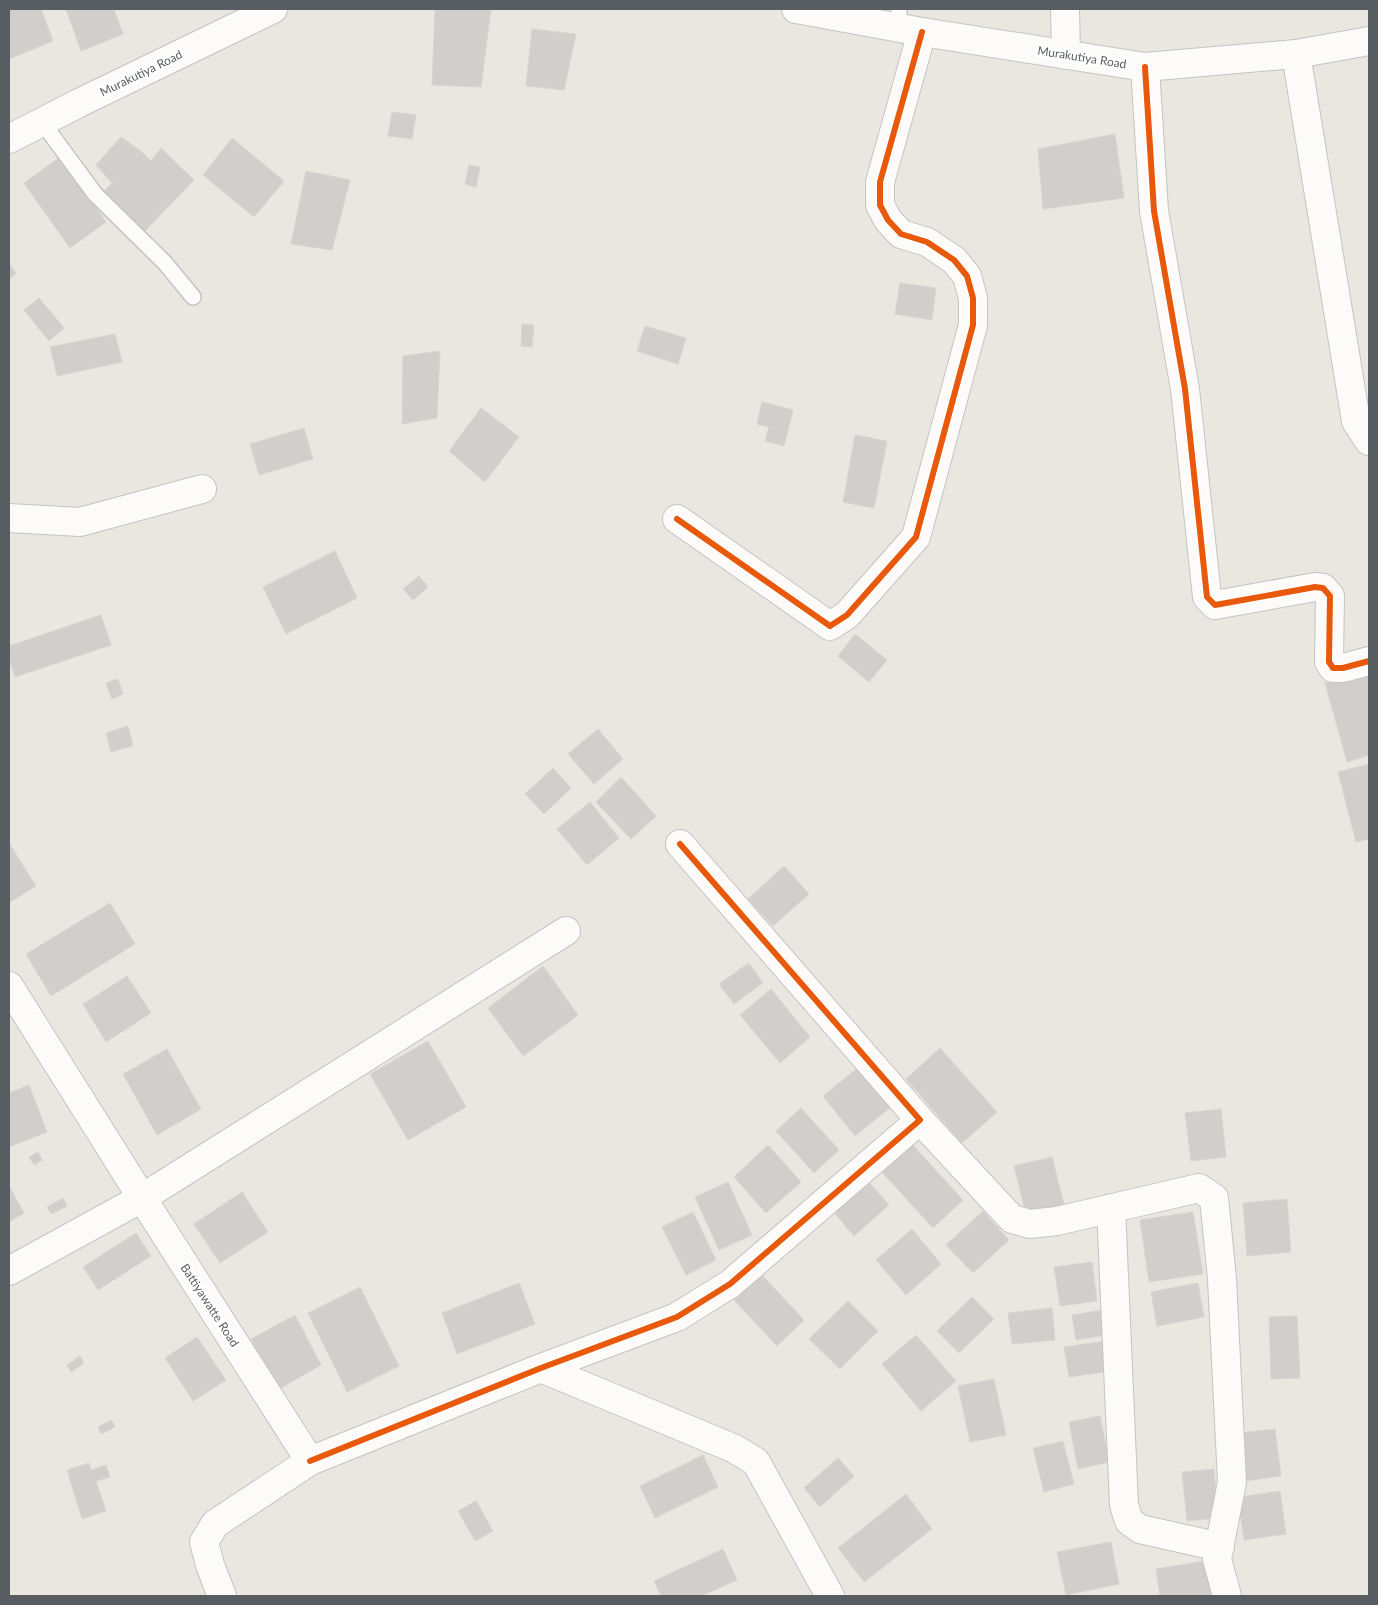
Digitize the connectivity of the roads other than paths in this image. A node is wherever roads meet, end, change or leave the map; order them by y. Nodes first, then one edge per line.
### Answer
1 (274, 9) edge
2 (796, 9) edge
3 (1065, 9) edge
4 (907, 23) edge
5 (1369, 41) edge
6 (1296, 54) junction
7 (1066, 55) junction
8 (1145, 67) junction
9 (42, 122) junction
10 (9, 139) edge
11 (193, 297) dead end
12 (1369, 441) edge
13 (202, 489) dead end
14 (9, 518) edge
15 (677, 518) dead end
16 (1369, 661) edge
17 (680, 844) dead end
18 (566, 931) dead end
19 (9, 986) edge
20 (920, 1120) junction
21 (142, 1198) junction
22 (1112, 1208) junction
23 (9, 1272) edge
24 (541, 1368) junction
25 (310, 1461) junction
26 (1220, 1547) junction
27 (222, 1596) edge
28 (830, 1596) edge
29 (1227, 1596) edge

1 - 9 street, Murakutiya Road
2 - 4 street, Murakutiya Road
3 - 7 street
4 - 7 street, Murakutiya Road
4 - 15 street
5 - 6 street, Murakutiya Road
6 - 8 street, Murakutiya Road
6 - 12 street
7 - 8 street, Murakutiya Road
8 - 16 street
9 - 10 street, Murakutiya Road
9 - 11 lane
13 - 14 street
17 - 20 street
18 - 21 street
19 - 21 street, Battiyawatte Road
20 - 22 street
20 - 24 street
21 - 23 street
21 - 25 street, Battiyawatte Road
22 - 26 street
22 - 26 street
24 - 25 street
24 - 28 street
25 - 27 street
26 - 29 street

